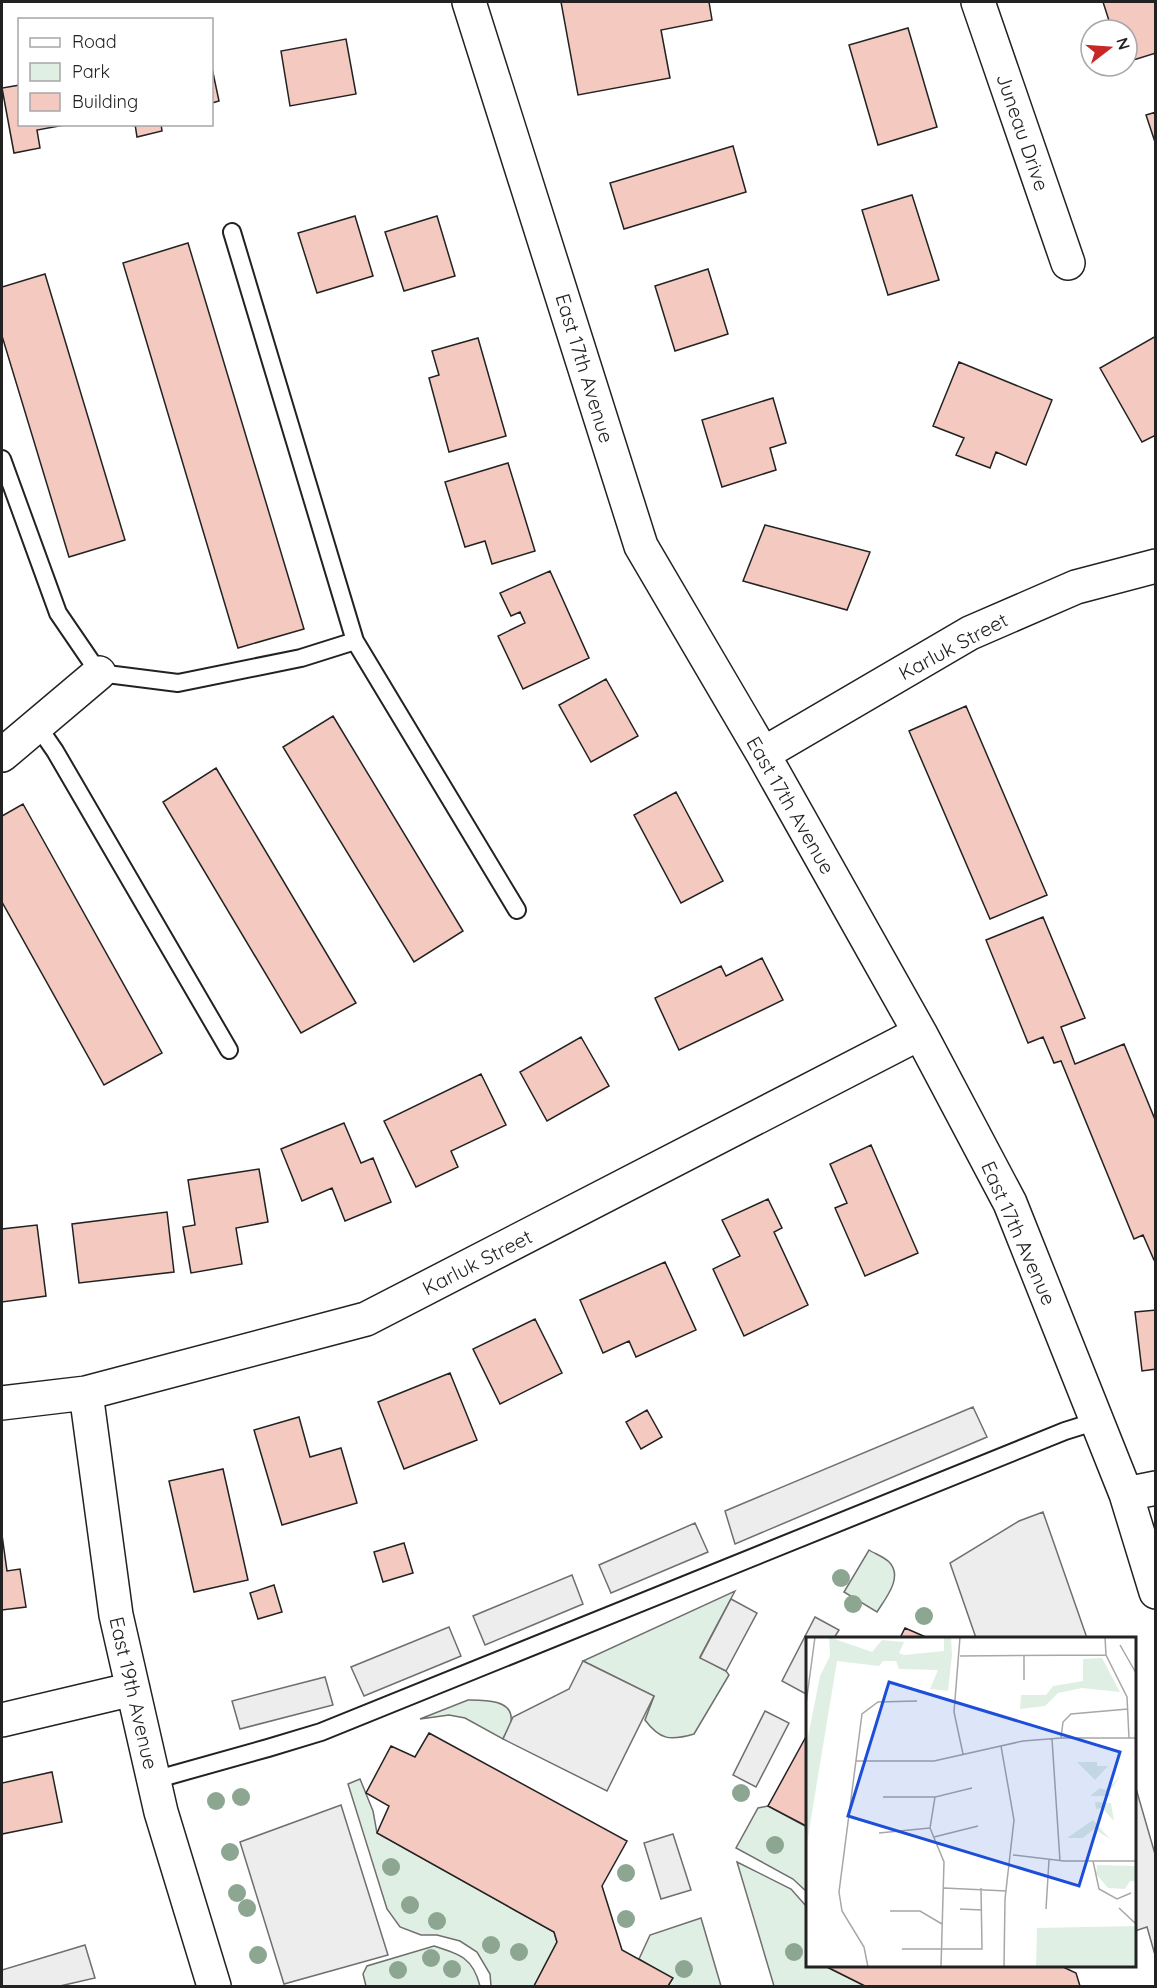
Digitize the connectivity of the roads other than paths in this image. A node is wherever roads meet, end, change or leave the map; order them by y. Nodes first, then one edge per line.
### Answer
1 (469, 2) edge
2 (978, 2) edge
3 (232, 232) dead end
4 (1068, 263) dead end
5 (2, 459) edge
6 (1155, 566) edge
7 (355, 641) junction
8 (99, 672) junction
9 (37, 725) junction
10 (763, 754) junction
11 (2, 755) edge
12 (517, 910) dead end
13 (920, 1033) junction
14 (229, 1050) dead end
15 (86, 1393) junction
16 (2, 1403) edge
17 (1097, 1421) junction
18 (1141, 1491) edge
19 (1155, 1592) edge
20 (133, 1689) junction
21 (2, 1720) edge
22 (154, 1780) junction
23 (214, 1986) edge

1 - 10 street, East 17th Avenue
2 - 4 street, Juneau Drive
3 - 7 lane
5 - 8 lane
6 - 10 street, Karluk Street
7 - 8 lane
7 - 12 lane
8 - 9 street
9 - 11 street
9 - 14 lane
10 - 13 street, East 17th Avenue
13 - 15 street, Karluk Street
13 - 17 street, East 17th Avenue
15 - 16 street, Karluk Street
15 - 20 street, East 19th Avenue
17 - 18 street, East 17th Avenue
17 - 22 lane
18 - 19 street, East 17th Avenue
20 - 21 street
20 - 22 street, East 19th Avenue
22 - 23 street, East 19th Avenue

